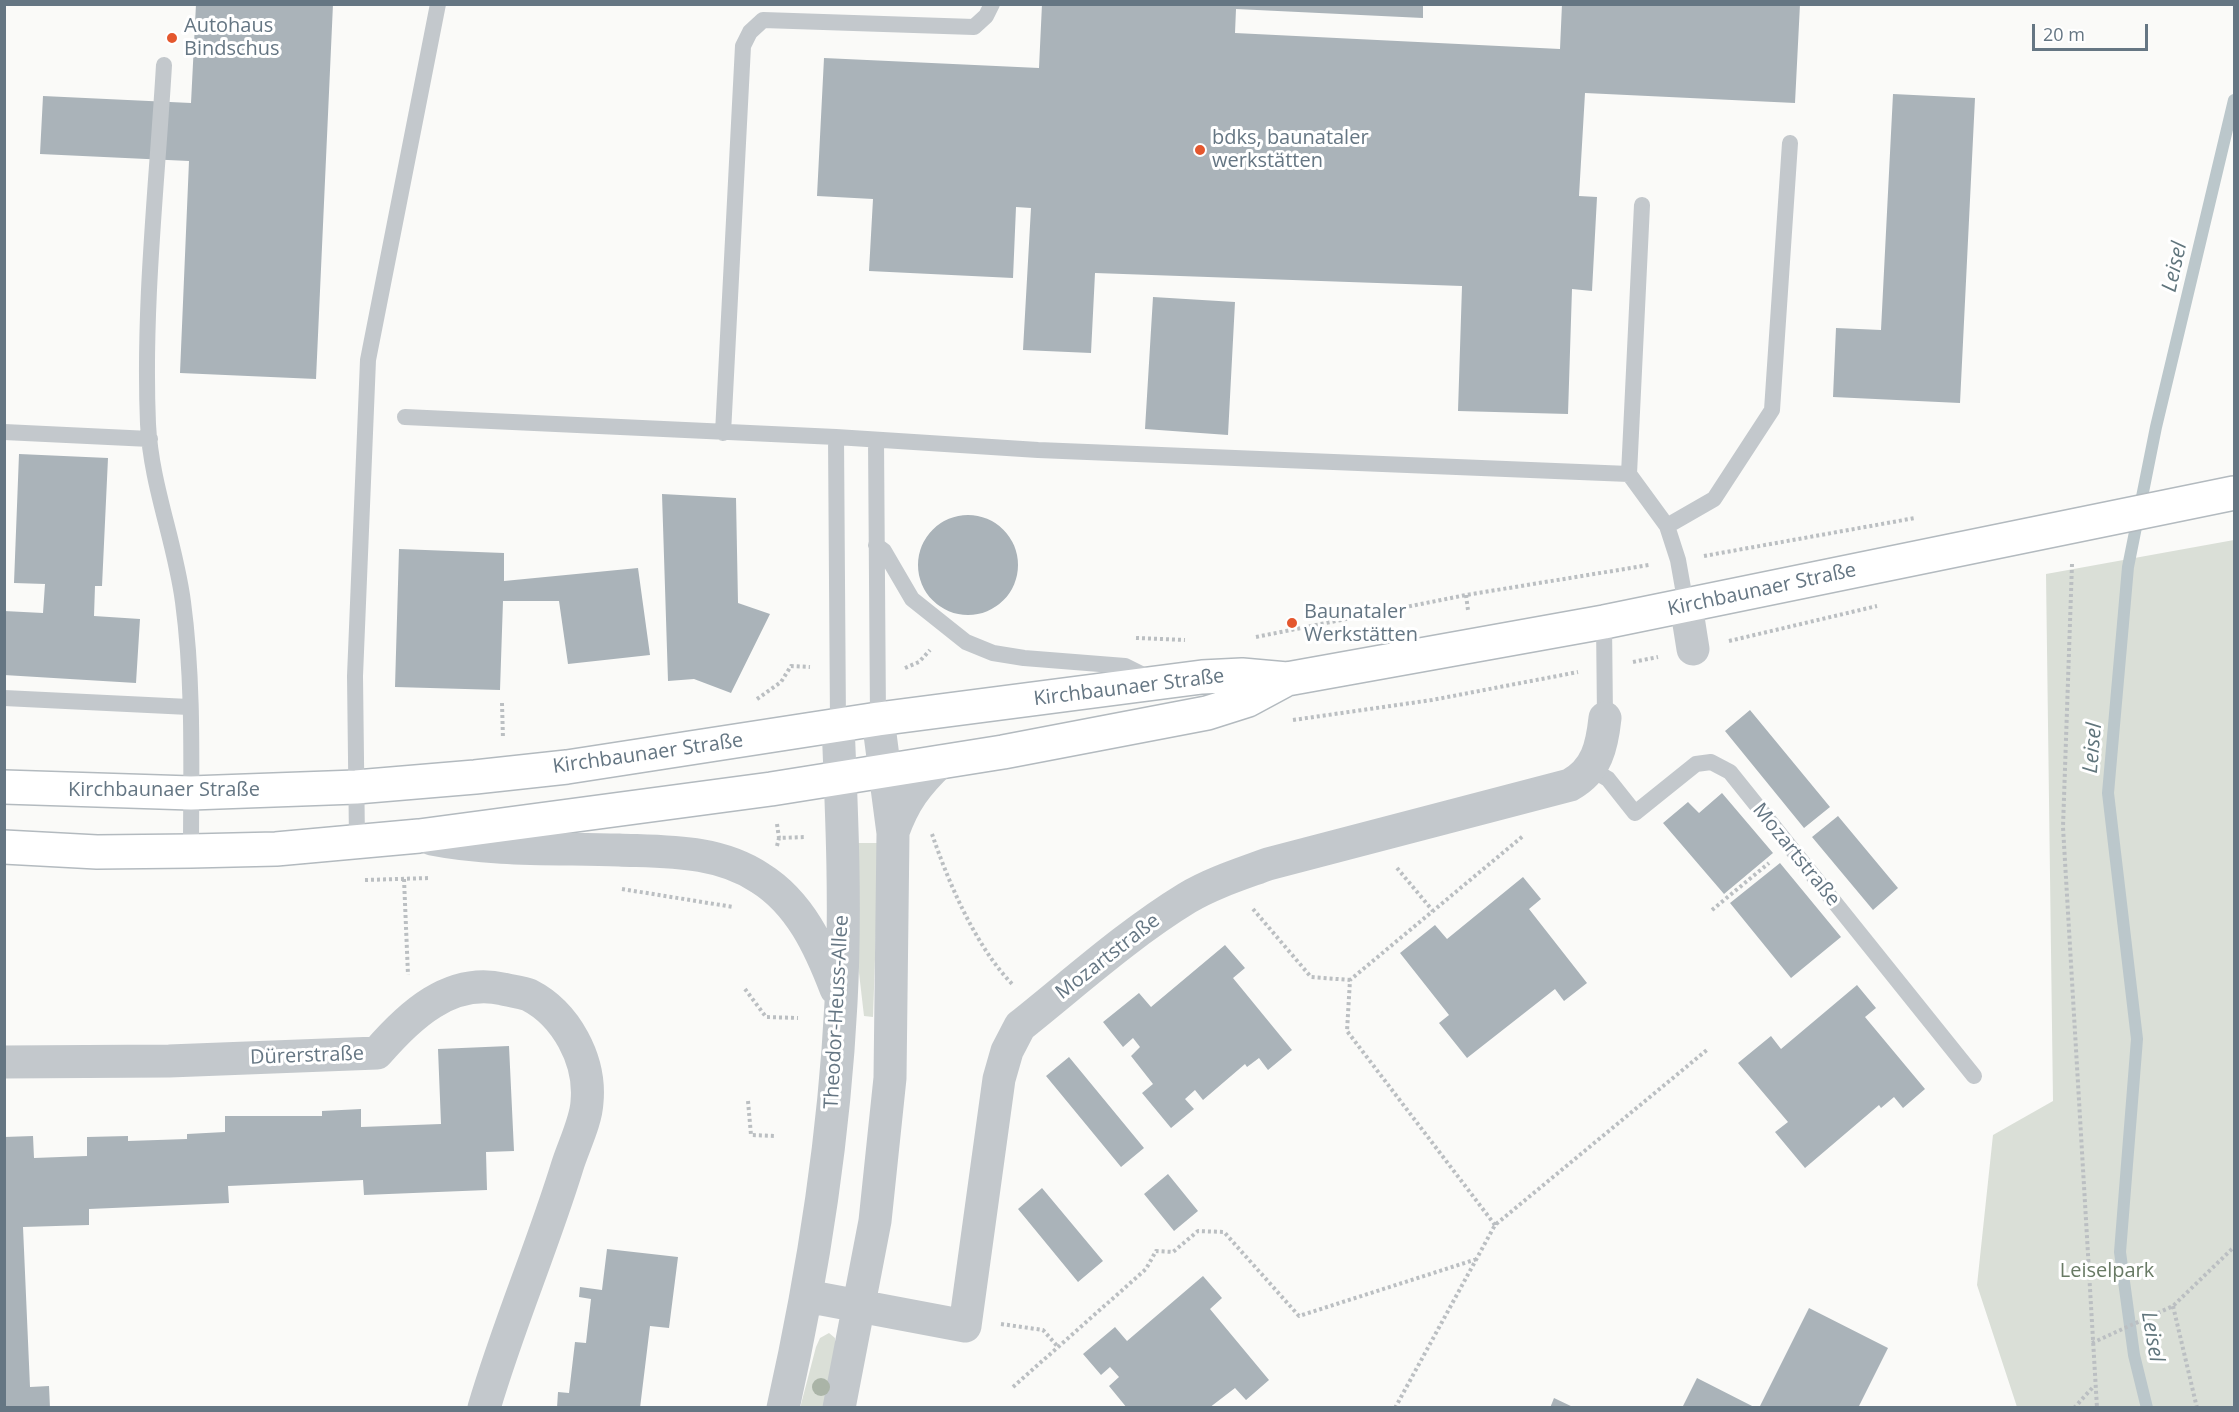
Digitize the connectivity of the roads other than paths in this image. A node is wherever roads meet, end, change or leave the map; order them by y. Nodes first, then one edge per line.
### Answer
1 (438, 4) edge
2 (992, 4) edge
3 (164, 65) dead end
4 (1790, 143) dead end
5 (1642, 205) dead end
6 (405, 417) dead end
7 (4, 432) edge
8 (723, 433) junction
9 (836, 438) junction
10 (150, 439) junction
11 (876, 440) junction
12 (1629, 474) junction
13 (2235, 493) edge
14 (1667, 526) junction
15 (876, 545) junction
16 (1686, 605) junction
17 (1604, 622) junction
18 (1693, 649) road end
19 (1287, 679) junction
20 (1160, 683) junction
21 (4, 698) edge
22 (189, 707) junction
23 (1605, 718) joint
24 (878, 719) junction
25 (838, 725) junction
26 (940, 762) junction
27 (1591, 769) junction
28 (885, 771) junction
29 (840, 778) junction
30 (4, 787) edge
31 (356, 787) junction
32 (191, 793) junction
33 (893, 833) junction
34 (419, 836) junction
35 (357, 841) junction
36 (4, 847) edge
37 (191, 851) junction
38 (841, 1002) junction
39 (4, 1062) edge
40 (1974, 1076) dead end
41 (806, 1296) junction
42 (860, 1307) junction
43 (484, 1407) edge
44 (783, 1407) edge
45 (839, 1407) edge

1 - 31 lane
2 - 8 lane
3 - 10 lane
4 - 14 lane
5 - 12 lane
6 - 8 lane
7 - 10 lane
8 - 9 lane
9 - 11 lane
9 - 25 lane
10 - 22 lane
11 - 12 lane
11 - 15 lane
12 - 14 lane
13 - 16 street, Kirchbaunaer Straße
14 - 16 lane
15 - 20 lane
15 - 24 lane
16 - 17 street, Kirchbaunaer Straße
16 - 18 street
17 - 19 street, Kirchbaunaer Straße
17 - 23 lane
19 - 20 street, Kirchbaunaer Straße
19 - 26 street, Kirchbaunaer Straße
20 - 24 street, Kirchbaunaer Straße
21 - 22 lane
22 - 32 lane
23 - 27 street
24 - 25 street, Kirchbaunaer Straße
24 - 28 street
25 - 29 street, Theodor-Heuss-Allee
25 - 31 street, Kirchbaunaer Straße
26 - 28 street, Kirchbaunaer Straße
26 - 33 street
27 - 40 lane, Mozartstraße
27 - 42 street, Mozartstraße
28 - 29 street, Kirchbaunaer Straße
28 - 33 street
29 - 34 street, Kirchbaunaer Straße
29 - 38 street, Theodor-Heuss-Allee
30 - 32 street, Kirchbaunaer Straße
31 - 32 street, Kirchbaunaer Straße
31 - 35 lane
32 - 37 lane
33 - 42 street
34 - 35 street, Kirchbaunaer Straße
34 - 38 street, Kirchbaunaer Straße
35 - 37 street, Kirchbaunaer Straße
36 - 37 street, Kirchbaunaer Straße
38 - 41 street, Theodor-Heuss-Allee
39 - 43 street, Dürerstraße
41 - 42 street
41 - 44 street, Theodor-Heuss-Allee
42 - 45 street

